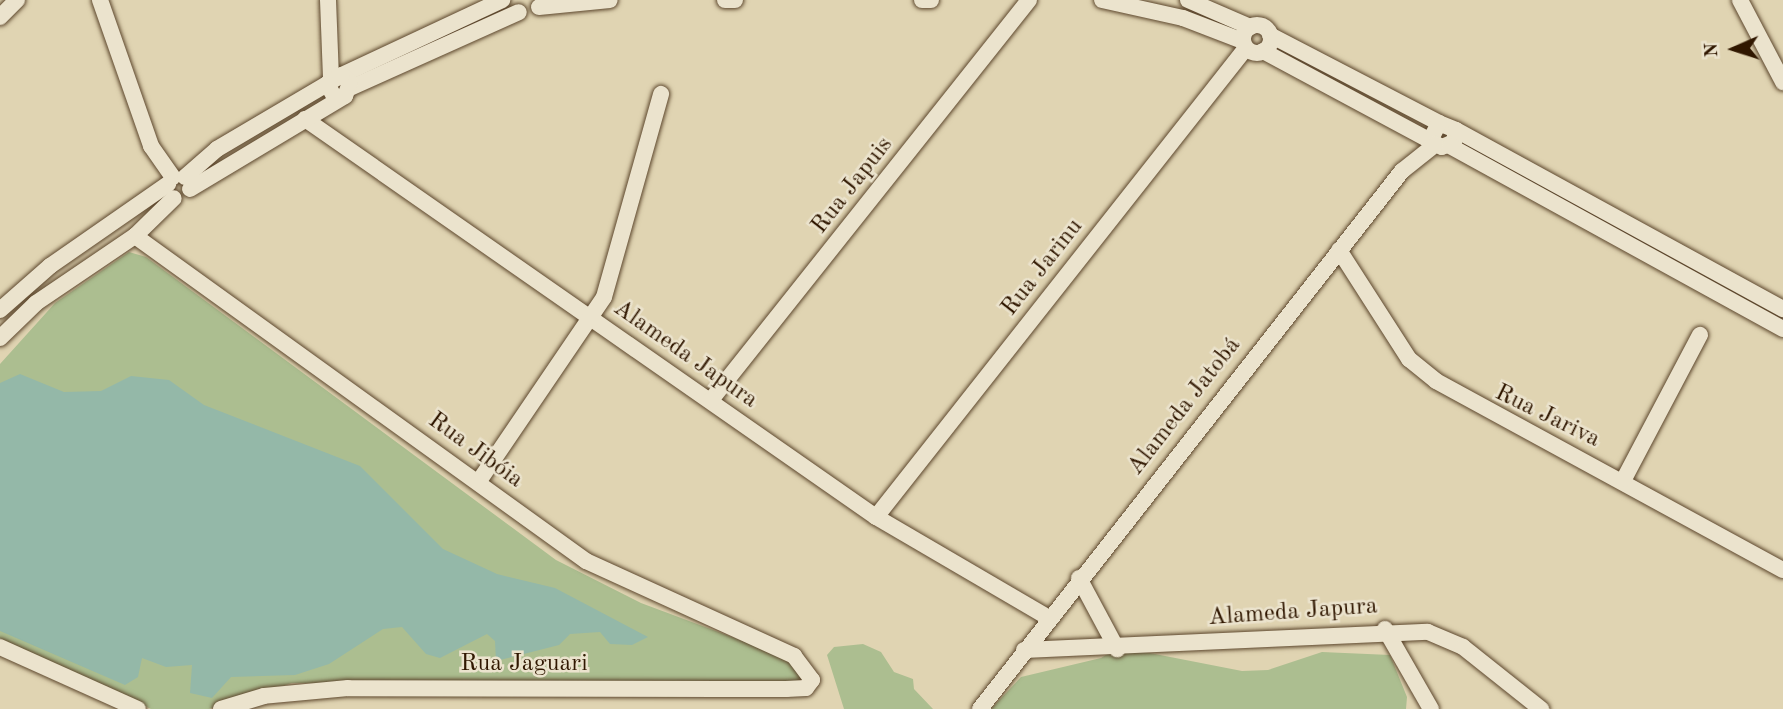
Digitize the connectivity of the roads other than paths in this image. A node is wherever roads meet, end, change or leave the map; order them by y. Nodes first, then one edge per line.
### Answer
1 (17, 0) edge
2 (100, 0) edge
3 (328, 0) edge
4 (502, 0) edge
5 (610, 0) edge
6 (725, 0) edge
7 (735, 0) edge
8 (922, 0) edge
9 (931, 0) edge
10 (1029, 0) edge
11 (1102, 0) edge
12 (1188, 0) edge
13 (1740, 0) edge
14 (539, 4) edge
15 (517, 6) edge
16 (0, 17) edge
17 (1270, 36) junction
18 (1246, 39) junction
19 (1263, 51) junction
20 (1783, 82) edge
21 (337, 84) junction
22 (661, 94) dead end
23 (305, 119) junction
24 (1442, 136) junction
25 (178, 185) junction
26 (135, 236) junction
27 (1339, 250) junction
28 (1783, 309) edge
29 (0, 310) edge
30 (592, 318) junction
31 (1783, 329) edge
32 (1700, 335) dead end
33 (0, 338) edge
34 (711, 400) junction
35 (1624, 480) junction
36 (479, 481) junction
37 (876, 517) junction
38 (1783, 570) edge
39 (1079, 578) junction
40 (1047, 617) junction
41 (1385, 629) junction
42 (0, 648) edge
43 (1117, 649) junction
44 (1024, 650) junction
45 (809, 669) joint
46 (138, 709) edge
47 (221, 709) edge
48 (980, 709) edge
49 (1431, 709) edge
50 (1541, 709) edge

1 - 16 street
2 - 25 street
3 - 21 street
4 - 21 street
5 - 14 street
6 - 7 street
8 - 9 street
10 - 34 street, Rua Japuis
11 - 18 street
12 - 18 street
13 - 20 street
14 - 15 street
15 - 21 street
17 - 18 street
17 - 19 street
17 - 24 street
18 - 19 street
18 - 37 street, Rua Jarinu
19 - 24 street
21 - 23 street
21 - 25 street
22 - 30 street
23 - 25 street
23 - 30 street, Alameda Japura
24 - 27 street, Alameda Jatobá
24 - 28 street
24 - 31 street
25 - 26 street
25 - 29 street
26 - 33 street
26 - 36 street, Rua Jibóia
27 - 35 street, Rua Jariva
27 - 39 street, Alameda Jatobá
30 - 34 street, Alameda Japura
30 - 36 street
32 - 35 street
34 - 37 street, Alameda Japura
35 - 38 street, Rua Jariva
36 - 45 street, Rua Jibóia
37 - 40 street, Alameda Japura
39 - 40 street, Alameda Jatobá
39 - 43 street
40 - 44 street, Alameda Jatobá
41 - 43 street, Alameda Japura
41 - 49 street
41 - 50 street, Alameda Japura
42 - 46 street
43 - 44 street, Alameda Japura
44 - 48 street, Alameda Jatobá
45 - 47 street, Rua Jaguari

